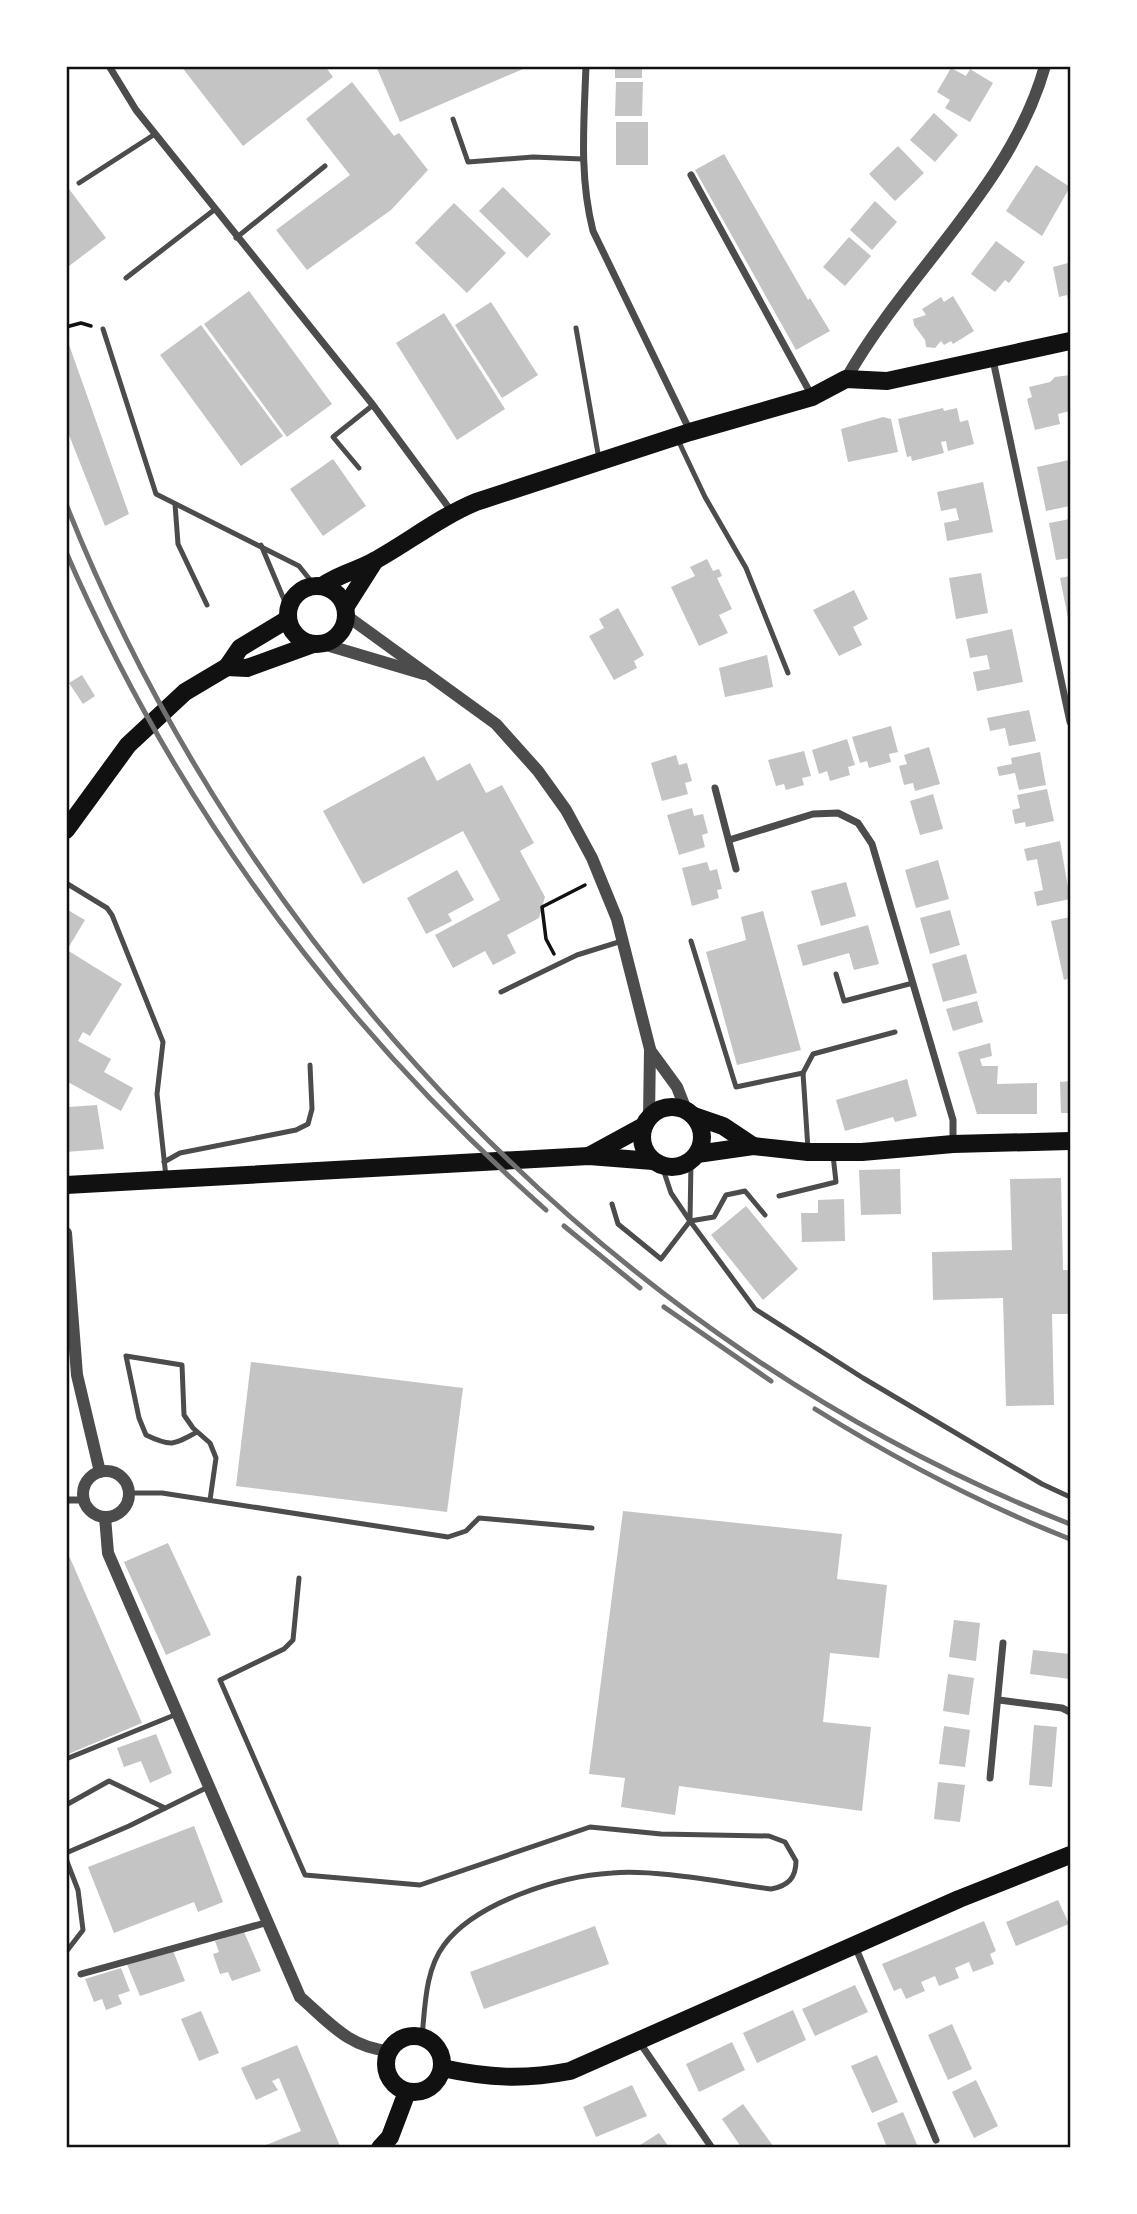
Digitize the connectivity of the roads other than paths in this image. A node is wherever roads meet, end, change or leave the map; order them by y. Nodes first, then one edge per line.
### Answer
1 (108, 66) edge
2 (586, 66) edge
3 (1045, 66) edge
4 (453, 119) dead end
5 (155, 134) junction
6 (582, 159) junction
7 (325, 166) dead end
8 (691, 176) dead end
9 (79, 183) dead end
10 (214, 210) junction
11 (236, 238) junction
12 (127, 278) dead end
13 (576, 328) dead end
14 (103, 329) road end
15 (1070, 341) edge
16 (992, 360) junction
17 (846, 379) junction
18 (813, 397) junction
19 (373, 405) junction
20 (683, 434) junction
21 (599, 462) junction
22 (359, 468) dead end
23 (175, 504) junction
24 (453, 512) junction
25 (261, 545) junction
26 (374, 562) junction
27 (319, 586) junction
28 (207, 605) dead end
29 (346, 611) junction
30 (288, 614) junction
31 (318, 644) junction
32 (227, 667) junction
33 (789, 673) dead end
34 (430, 677) junction
35 (1070, 722) edge
36 (715, 788) dead end
37 (72, 811) edge
38 (66, 830) edge
39 (729, 840) junction
40 (736, 869) dead end
41 (66, 883) edge
42 (622, 941) junction
43 (691, 941) dead end
44 (836, 974) dead end
45 (913, 983) junction
46 (501, 992) dead end
47 (895, 1032) dead end
48 (650, 1049) junction
49 (310, 1065) dead end
50 (803, 1073) junction
51 (690, 1113) junction
52 (647, 1121) junction
53 (1070, 1141) edge
54 (953, 1144) junction
55 (753, 1146) junction
56 (808, 1152) junction
57 (833, 1152) junction
58 (582, 1157) junction
59 (694, 1158) junction
60 (658, 1164) junction
61 (165, 1171) junction
62 (66, 1185) edge
63 (779, 1196) dead end
64 (612, 1204) dead end
65 (765, 1215) dead end
66 (690, 1221) junction
67 (66, 1233) edge
68 (72, 1375) edge
69 (197, 1432) junction
70 (100, 1472) junction
71 (130, 1493) junction
72 (1070, 1497) edge
73 (66, 1500) edge
74 (84, 1500) junction
75 (210, 1500) junction
76 (105, 1517) junction
77 (592, 1528) dead end
78 (299, 1578) dead end
79 (1003, 1643) dead end
80 (999, 1700) junction
81 (1070, 1712) edge
82 (177, 1714) junction
83 (66, 1759) edge
84 (990, 1779) dead end
85 (208, 1787) junction
86 (66, 1805) edge
87 (165, 1808) junction
88 (66, 1853) edge
89 (1070, 1855) edge
90 (66, 1859) edge
91 (265, 1923) junction
92 (855, 1945) junction
93 (66, 1952) edge
94 (81, 1974) dead end
95 (422, 2037) junction
96 (639, 2042) junction
97 (390, 2051) junction
98 (442, 2068) junction
99 (407, 2091) junction
100 (936, 2140) dead end
101 (380, 2147) edge
102 (712, 2147) edge

1 - 5 street
2 - 6 street
3 - 17 street
4 - 6 lane
5 - 9 lane
5 - 10 street
6 - 20 street
7 - 11 lane
8 - 18 street
10 - 11 street
10 - 12 lane
11 - 19 street
13 - 21 lane
14 - 23 lane
15 - 16 main road
16 - 17 main road
16 - 35 street
17 - 18 main road
18 - 20 main road
19 - 22 lane
19 - 24 street
20 - 21 main road
20 - 33 lane
21 - 24 main road
23 - 25 lane
23 - 28 lane
24 - 26 main road
25 - 27 lane
25 - 30 lane
26 - 27 main road
26 - 29 main road
27 - 29 main road
27 - 30 main road
29 - 31 main road
29 - 34 street
30 - 31 main road
30 - 32 main road
31 - 32 main road
31 - 34 street
32 - 37 main road
34 - 42 street
36 - 39 street
37 - 38 main road
39 - 40 street
39 - 45 street
41 - 61 lane
42 - 46 lane
42 - 48 street
43 - 50 lane
44 - 45 lane
45 - 54 street
47 - 50 lane
48 - 51 street
48 - 52 street
49 - 61 lane
50 - 56 lane
51 - 52 main road
51 - 55 main road
51 - 59 main road
52 - 58 main road
52 - 60 main road
53 - 54 main road
54 - 57 main road
55 - 56 main road
55 - 59 main road
56 - 57 main road
57 - 63 lane
58 - 60 main road
58 - 61 main road
59 - 60 main road
59 - 66 lane
60 - 66 lane
61 - 62 main road
64 - 66 lane
65 - 66 lane
66 - 72 lane
67 - 68 street
68 - 70 street
69 - 69 lane
69 - 75 lane
70 - 71 street
70 - 74 street
71 - 75 lane
71 - 76 street
73 - 74 street
74 - 76 street
75 - 77 lane
76 - 82 street
78 - 95 lane
79 - 80 street
80 - 81 street
80 - 84 street
82 - 83 lane
82 - 85 street
85 - 87 lane
85 - 91 street
86 - 87 lane
87 - 88 lane
89 - 92 main road
90 - 93 lane
91 - 94 street
91 - 97 street
92 - 96 main road
92 - 100 street
95 - 97 main road
95 - 98 main road
96 - 98 main road
96 - 102 street
97 - 99 main road
98 - 99 main road
99 - 101 main road

